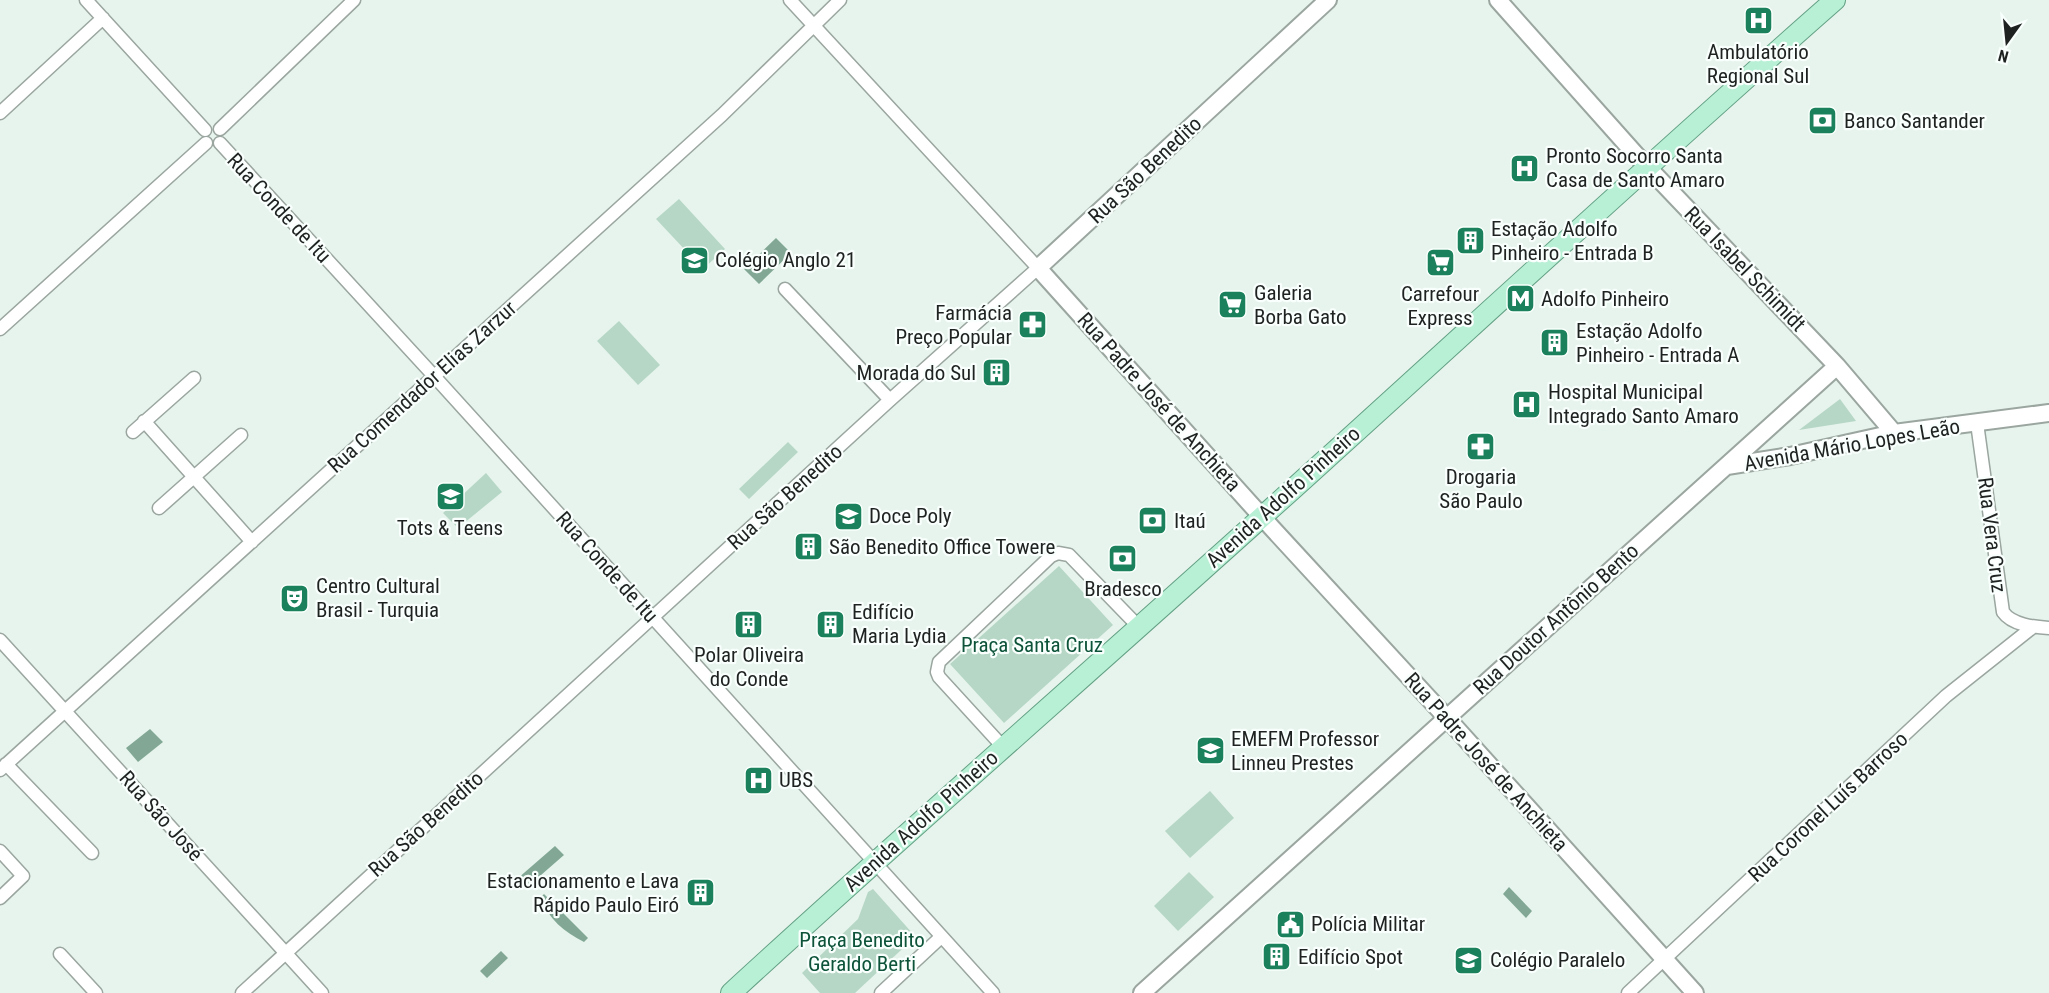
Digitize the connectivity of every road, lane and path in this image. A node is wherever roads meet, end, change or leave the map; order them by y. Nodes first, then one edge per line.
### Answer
1 (86, 0) edge
2 (354, 0) edge
3 (790, 0) edge
4 (840, 0) edge
5 (1328, 0) edge
6 (1498, 0) edge
7 (1835, 0) edge
8 (103, 18) junction
9 (813, 25) junction
10 (0, 113) edge
11 (205, 129) junction
12 (220, 129) junction
13 (206, 143) junction
14 (220, 143) junction
15 (1648, 167) junction
16 (1038, 268) junction
17 (785, 290) dead end
18 (0, 329) edge
19 (1837, 366) junction
20 (434, 376) junction
21 (194, 378) dead end
22 (890, 400) junction
23 (2049, 413) edge
24 (144, 422) junction
25 (1977, 423) junction
26 (133, 432) dead end
27 (1894, 433) junction
28 (242, 435) dead end
29 (1726, 466) junction
30 (194, 477) junction
31 (159, 508) dead end
32 (1261, 516) junction
33 (252, 542) junction
34 (652, 618) junction
35 (1138, 627) junction
36 (2033, 627) junction
37 (2049, 628) edge
38 (0, 640) edge
39 (64, 711) junction
40 (1446, 717) junction
41 (1004, 747) junction
42 (3, 767) edge
43 (0, 851) edge
44 (92, 854) dead end
45 (874, 862) junction
46 (0, 898) edge
47 (941, 937) junction
48 (285, 953) junction
49 (60, 954) dead end
50 (1664, 960) junction
51 (96, 993) edge
52 (242, 993) edge
53 (322, 993) edge
54 (731, 993) edge
55 (881, 993) edge
56 (993, 993) edge
57 (1142, 993) edge
58 (1628, 993) edge
59 (1695, 993) edge

1 - 8 street
2 - 12 street
3 - 9 street, Rua Padre José de Anchieta
4 - 9 street, Rua Comendador Elias Zarzur
5 - 16 street, Rua São Benedito
6 - 15 street, Rua Isabel Schimidt
7 - 15 main road, Avenida Adolfo Pinheiro
8 - 10 street
8 - 11 street
9 - 16 street, Rua Padre José de Anchieta
9 - 20 street, Rua Comendador Elias Zarzur
11 - 12 street
11 - 13 street
12 - 14 street
13 - 14 street
13 - 18 street
14 - 20 street, Rua Conde de Itu
15 - 19 street, Rua Isabel Schimidt
15 - 32 main road, Avenida Adolfo Pinheiro
16 - 22 street, Rua São Benedito
16 - 32 street, Rua Padre José de Anchieta
17 - 22 street
19 - 27 street, Rua Isabel Schimidt
19 - 29 street, Rua Doutor Antônio Bento
20 - 33 street, Rua Comendador Elias Zarzur
20 - 34 street, Rua Conde de Itu
21 - 24 street
22 - 34 street, Rua São Benedito
23 - 25 street, Avenida Mário Lopes Leão
24 - 26 street
24 - 30 street
25 - 27 street, Avenida Mário Lopes Leão
25 - 36 street, Rua Vera Cruz
27 - 29 street, Avenida Mário Lopes Leão
28 - 30 street
29 - 40 street, Rua Doutor Antônio Bento
30 - 31 street
30 - 33 street
32 - 35 main road, Avenida Adolfo Pinheiro
32 - 40 street, Rua Padre José de Anchieta
33 - 39 street, Rua Comendador Elias Zarzur
34 - 45 street, Rua Conde de Itu
34 - 48 street, Rua São Benedito
35 - 41 main road, Avenida Adolfo Pinheiro
35 - 41 street
36 - 37 street
36 - 50 street, Rua Coronel Luís Barroso
38 - 39 street, Rua São José
39 - 42 street, Rua Comendador Elias Zarzur
39 - 48 street, Rua São José
40 - 50 street, Rua Padre José de Anchieta
40 - 57 street, Rua Doutor Antônio Bento
41 - 45 main road, Avenida Adolfo Pinheiro
42 - 44 street
43 - 46 street
45 - 47 street, Rua Conde de Itu
45 - 54 main road, Avenida Adolfo Pinheiro
47 - 55 street
47 - 56 street, Rua Conde de Itu
48 - 52 street, Rua São Benedito
48 - 53 street, Rua São José
49 - 51 street
50 - 58 street, Rua Coronel Luís Barroso
50 - 59 street, Rua Padre José de Anchieta

